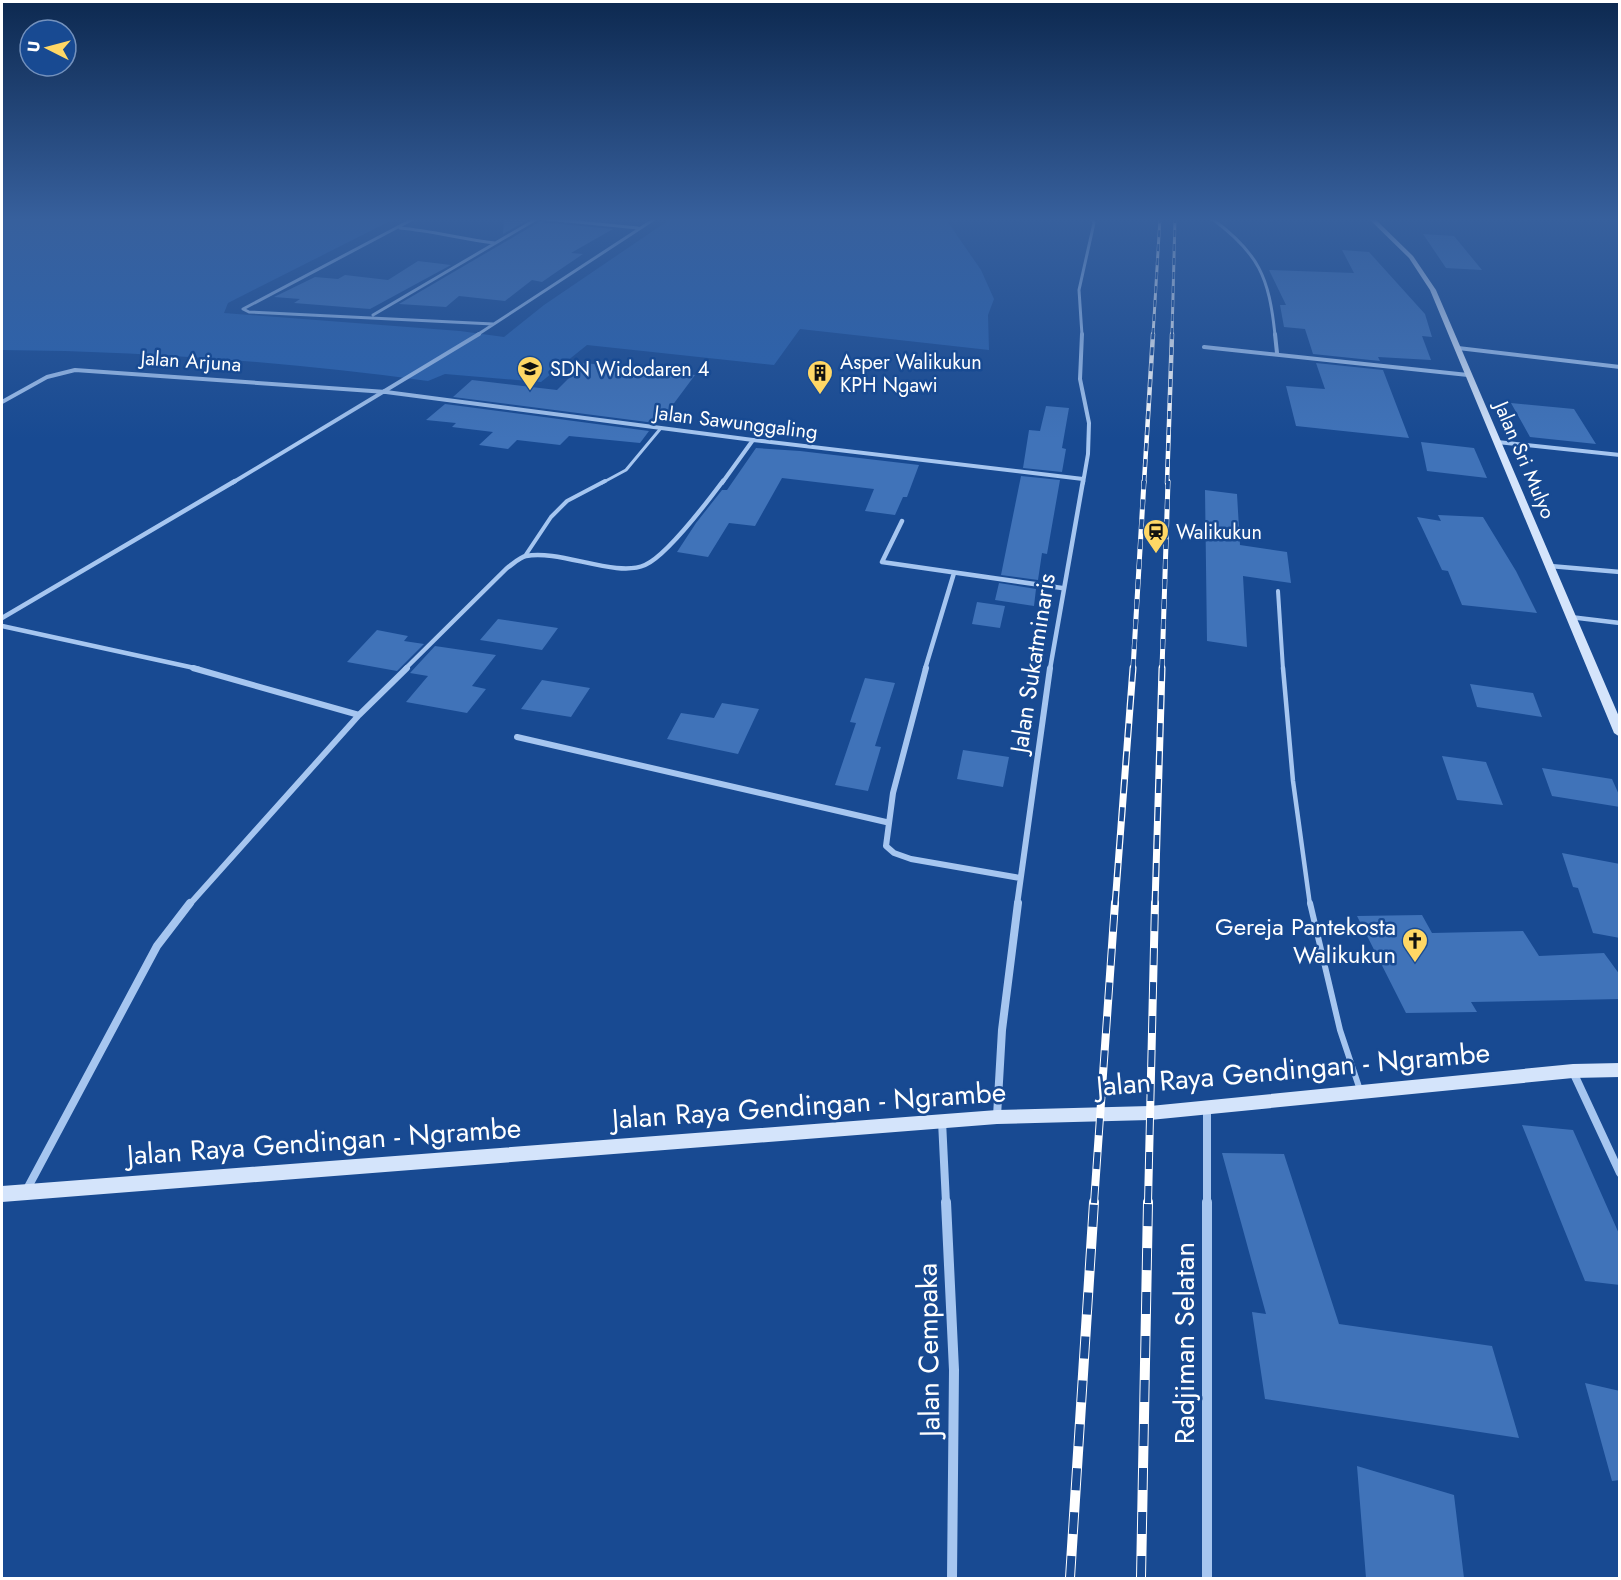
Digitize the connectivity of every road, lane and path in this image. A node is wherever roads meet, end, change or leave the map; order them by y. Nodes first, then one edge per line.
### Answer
1 (276, 292) edge
2 (413, 292) edge
3 (543, 292) edge
4 (1079, 292) edge
5 (1269, 292) edge
6 (1434, 292) edge
7 (372, 316) junction
8 (494, 324) junction
9 (1204, 347) dead end
10 (1458, 348) junction
11 (1277, 353) junction
12 (1620, 367) edge
13 (1468, 375) junction
14 (386, 392) junction
15 (2, 402) edge
16 (661, 428) junction
17 (753, 440) junction
18 (1497, 442) junction
19 (1620, 455) edge
20 (1083, 479) junction
21 (902, 521) dead end
22 (525, 556) junction
23 (1550, 566) junction
24 (1620, 572) edge
25 (954, 573) junction
26 (1062, 588) junction
27 (1278, 591) dead end
28 (1570, 617) junction
29 (2, 618) edge
30 (1620, 623) edge
31 (2, 626) edge
32 (359, 715) junction
33 (1620, 733) edge
34 (517, 737) dead end
35 (886, 822) junction
36 (1020, 878) junction
37 (1620, 1070) edge
38 (1573, 1071) junction
39 (1361, 1092) junction
40 (1207, 1108) junction
41 (997, 1117) junction
42 (942, 1121) junction
43 (1620, 1173) edge
44 (26, 1191) junction
45 (2, 1194) edge
46 (952, 1578) edge
47 (1207, 1578) edge

1 - 7 street
2 - 7 street
3 - 8 street
4 - 20 street, Jalan Sukatminaris
5 - 11 street
6 - 10 main road, Jalan Sri Mulyo
7 - 8 street
8 - 14 street
9 - 11 street
10 - 12 street
10 - 13 main road, Jalan Sri Mulyo
11 - 13 street
13 - 18 main road, Jalan Sri Mulyo
14 - 15 street, Jalan Arjuna
14 - 16 street, Jalan Sawunggaling
14 - 29 street
16 - 17 street, Jalan Sawunggaling
16 - 22 lane
17 - 20 street, Jalan Sawunggaling
17 - 22 street
18 - 19 street
18 - 23 main road, Jalan Sri Mulyo
20 - 26 street, Jalan Sukatminaris
21 - 25 street
22 - 32 street
23 - 24 street
23 - 28 main road, Jalan Sri Mulyo
25 - 26 street
25 - 35 street
26 - 36 street, Jalan Sukatminaris
27 - 39 lane
28 - 30 street
28 - 33 main road, Jalan Sri Mulyo
31 - 32 street
32 - 44 street
34 - 35 street
35 - 36 street
36 - 41 street, Jalan Sukatminaris
37 - 38 main road, Jalan Raya Gendingan - Ngrambe
38 - 39 main road, Jalan Raya Gendingan - Ngrambe
38 - 43 street
39 - 40 main road, Jalan Raya Gendingan - Ngrambe
40 - 41 main road, Jalan Raya Gendingan - Ngrambe
40 - 47 street, Radjiman Selatan
41 - 42 main road, Jalan Raya Gendingan - Ngrambe
42 - 44 main road, Jalan Raya Gendingan - Ngrambe
42 - 46 street, Jalan Cempaka
44 - 45 main road, Jalan Raya Gendingan - Ngrambe

